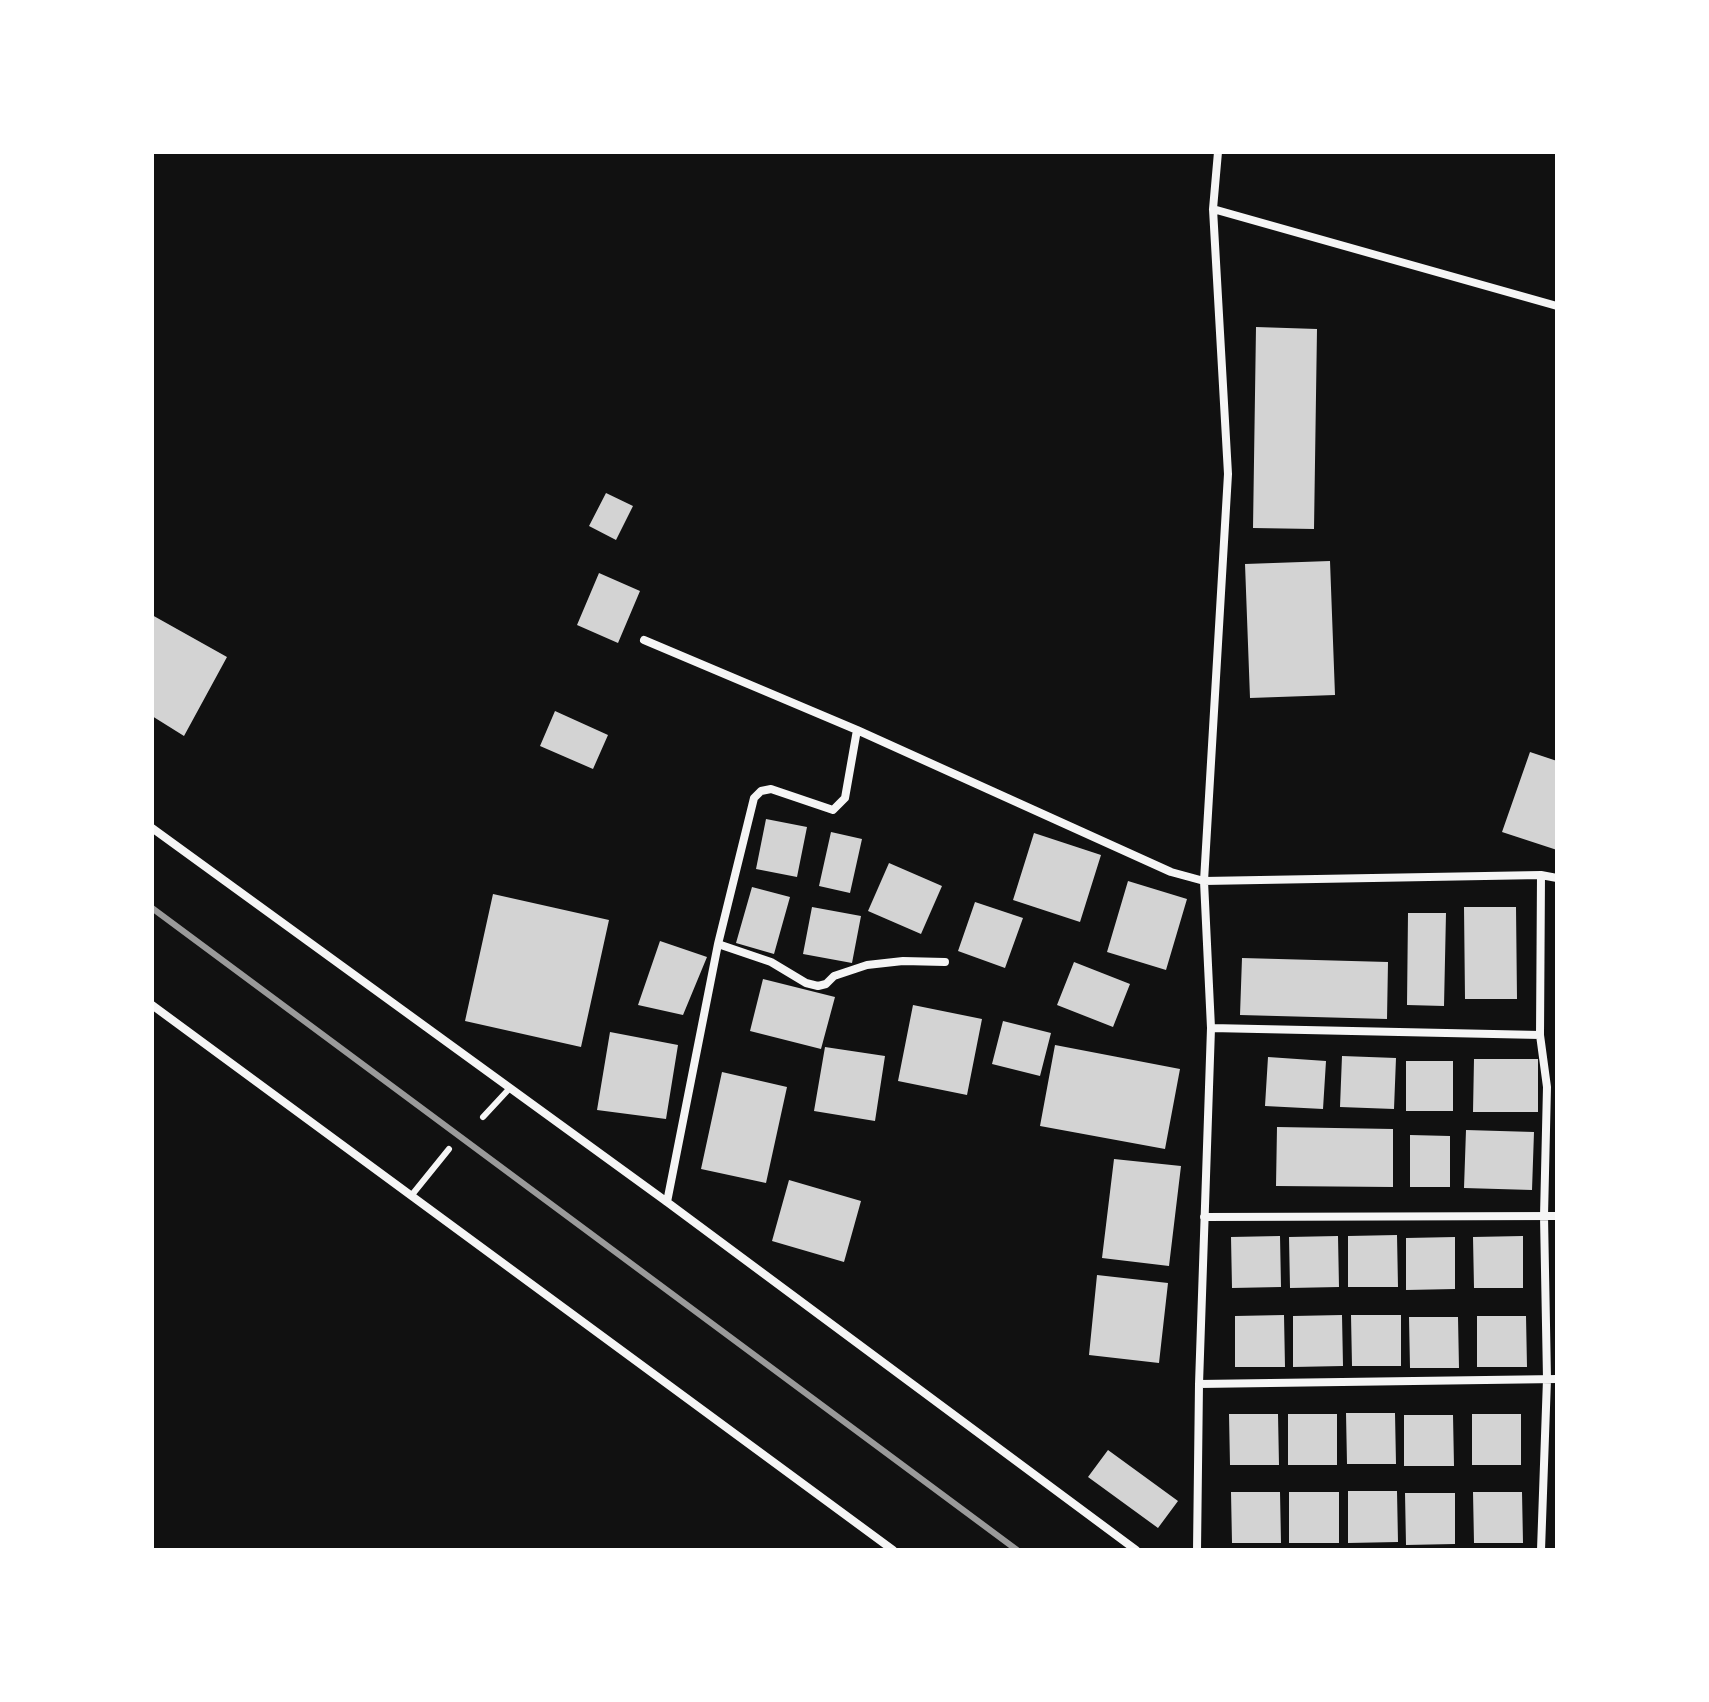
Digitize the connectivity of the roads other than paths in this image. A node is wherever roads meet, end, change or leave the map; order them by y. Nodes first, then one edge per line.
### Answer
1 (1218, 152) edge
2 (1213, 209) junction
3 (1557, 306) edge
4 (644, 640) dead end
5 (857, 730) junction
6 (152, 828) edge
7 (1541, 875) junction
8 (1557, 878) edge
9 (1204, 881) junction
10 (718, 944) junction
11 (945, 962) dead end
12 (152, 1005) edge
13 (1211, 1028) junction
14 (1540, 1035) junction
15 (1552, 1087) edge
16 (509, 1089) junction
17 (483, 1117) dead end
18 (449, 1149) dead end
19 (411, 1196) junction
20 (667, 1202) junction
21 (1544, 1216) junction
22 (1557, 1216) edge
23 (1204, 1217) junction
24 (1552, 1379) edge
25 (1199, 1384) junction
26 (893, 1550) edge
27 (1136, 1550) edge
28 (1197, 1550) edge
29 (1541, 1550) edge

1 - 2 street
2 - 3 street
2 - 9 street
4 - 5 street
5 - 9 street
5 - 10 street
6 - 16 street
7 - 8 street
7 - 9 street
7 - 14 street
9 - 13 street
10 - 11 street
10 - 20 street
12 - 19 street
13 - 14 street
13 - 23 street
14 - 15 street
15 - 21 street
16 - 17 lane
16 - 20 street
18 - 19 lane
19 - 26 street
20 - 27 street
21 - 22 street
21 - 23 street
21 - 24 street
23 - 25 street
24 - 25 street
24 - 29 street
25 - 28 street

